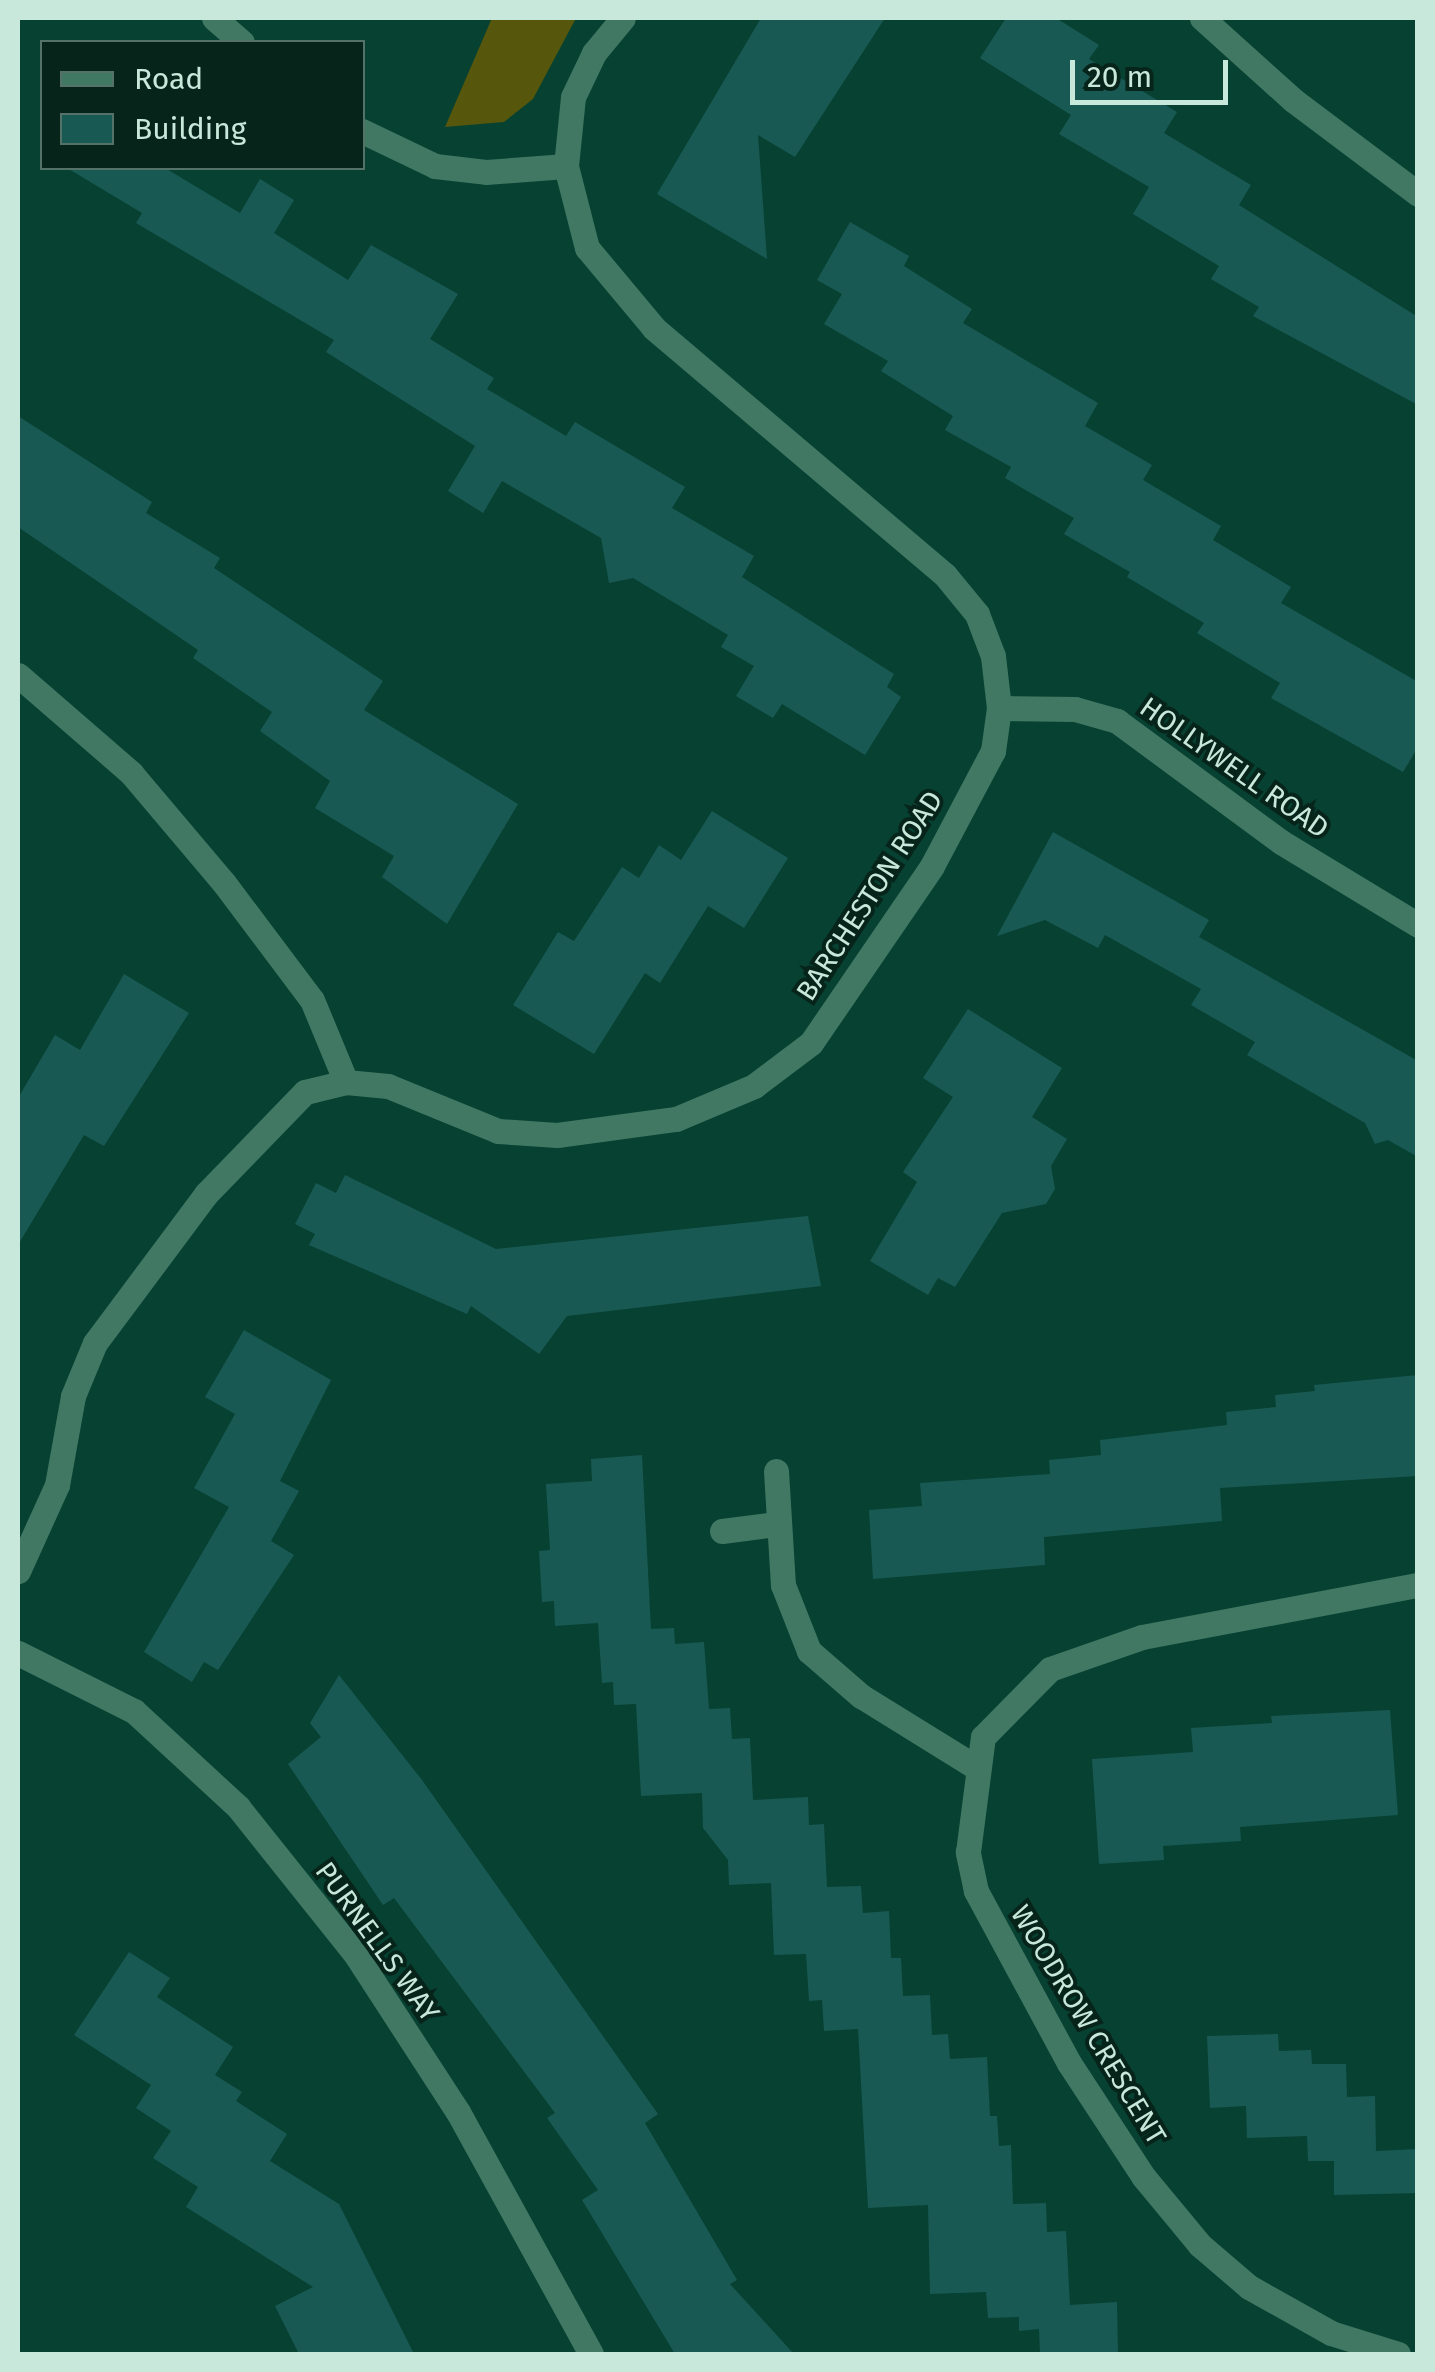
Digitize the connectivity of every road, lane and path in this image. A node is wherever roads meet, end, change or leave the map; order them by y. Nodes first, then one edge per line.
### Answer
1 (214, 18) edge
2 (623, 18) edge
3 (1202, 18) edge
4 (240, 40) edge
5 (365, 132) edge
6 (566, 166) junction
7 (1418, 194) edge
8 (18, 675) edge
9 (1000, 708) junction
10 (1418, 925) edge
11 (346, 1082) junction
12 (776, 1471) dead end
13 (776, 1524) junction
14 (722, 1531) dead end
15 (18, 1571) edge
16 (1418, 1586) edge
17 (18, 1653) edge
18 (977, 1768) junction
19 (591, 2354) edge
20 (1398, 2354) edge

1 - 4 street
2 - 6 street, BARCHESTON ROAD
3 - 7 street
5 - 6 street
6 - 9 street, BARCHESTON ROAD
8 - 11 street
9 - 10 street, HOLLYWELL ROAD
9 - 11 street, BARCHESTON ROAD
11 - 15 street, BARCHESTON ROAD
12 - 13 street
13 - 14 street
13 - 18 street
16 - 18 street, WOODROW CRESCENT
17 - 19 street, PURNELLS WAY
18 - 20 street, WOODROW CRESCENT

